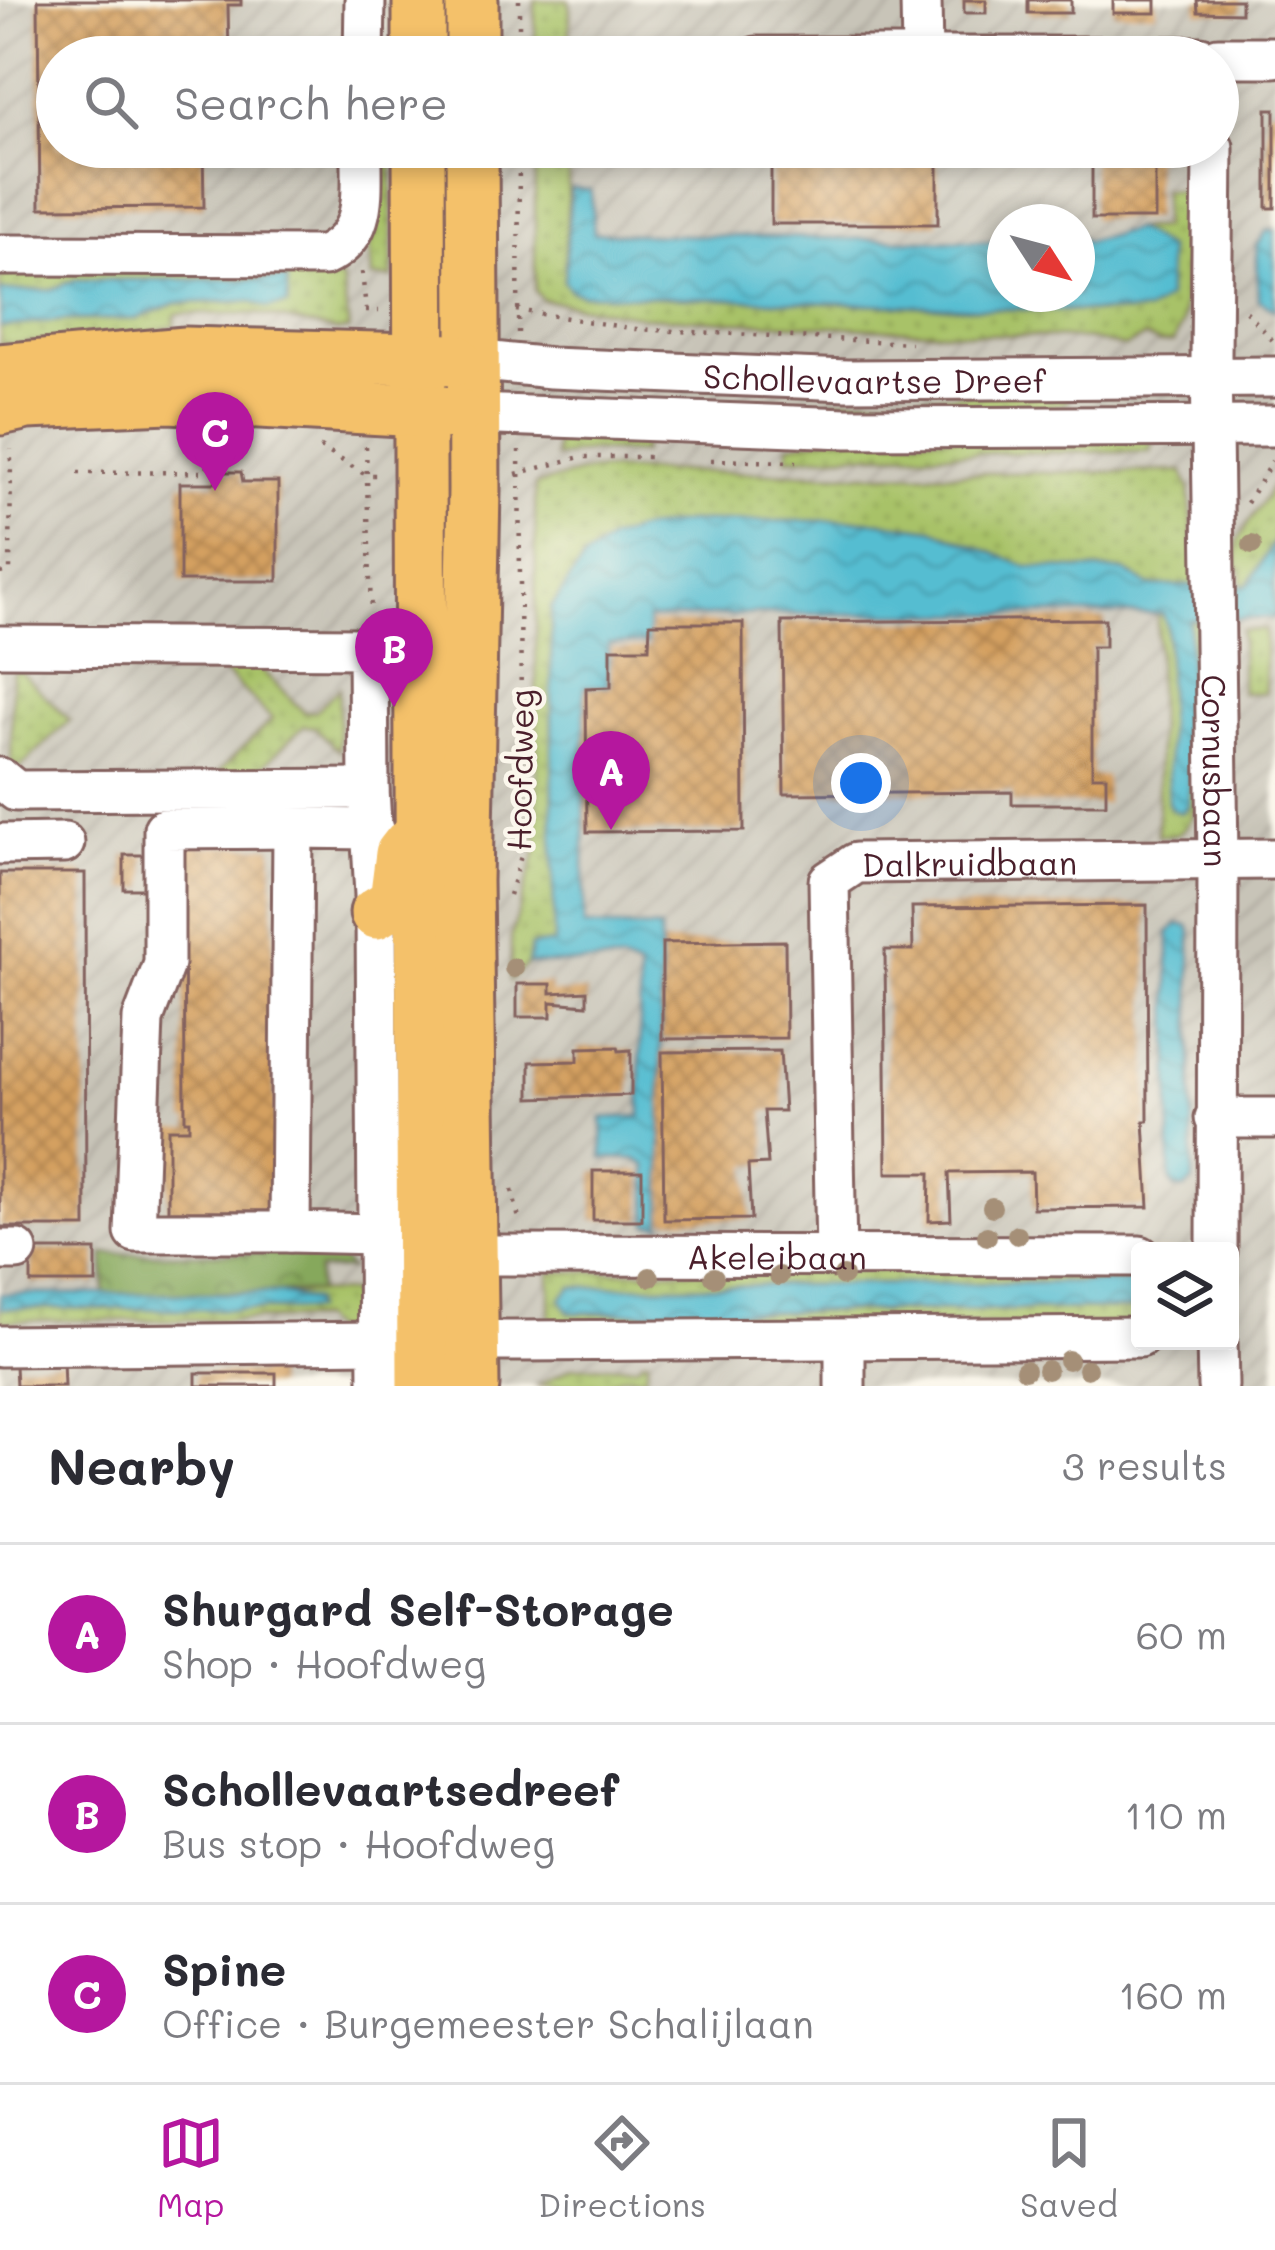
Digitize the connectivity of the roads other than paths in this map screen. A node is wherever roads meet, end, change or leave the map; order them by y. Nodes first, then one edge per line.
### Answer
1 (365, 0) edge
2 (419, 0) edge
3 (472, 0) edge
4 (921, 0) edge
5 (364, 36) edge
6 (419, 36) edge
7 (472, 36) edge
8 (922, 36) edge
9 (1239, 57) edge
10 (1275, 57) edge
11 (362, 168) edge
12 (419, 168) edge
13 (474, 168) edge
14 (1213, 168) edge
15 (0, 255) edge
16 (420, 359) junction
17 (495, 362) junction
18 (0, 370) edge
19 (1213, 376) junction
20 (1275, 376) edge
21 (420, 412) junction
22 (496, 415) junction
23 (7, 426) edge
24 (1275, 426) edge
25 (1214, 427) junction
26 (0, 646) edge
27 (0, 778) edge
28 (369, 789) junction
29 (398, 827) junction
30 (293, 828) junction
31 (64, 843) dead end
32 (0, 844) edge
33 (1218, 859) junction
34 (1275, 859) edge
35 (376, 913) joint
36 (1215, 1118) junction
37 (1275, 1118) edge
38 (290, 1232) junction
39 (377, 1234) junction
40 (1217, 1242) edge
41 (496, 1256) junction
42 (1131, 1256) edge
43 (836, 1257) junction
44 (395, 1309) junction
45 (1131, 1337) edge
46 (845, 1340) junction
47 (0, 1346) edge
48 (1217, 1350) edge
49 (473, 1363) edge
50 (379, 1386) edge
51 (423, 1386) edge
52 (845, 1386) edge
53 (1218, 1386) edge

1 - 5 street
2 - 6 main road
3 - 7 main road
4 - 8 street
9 - 10 street
11 - 15 street
12 - 16 main road
13 - 17 main road, Hoofdweg
14 - 19 street, Cornusbaan
16 - 17 main road
16 - 18 main road
16 - 21 main road
17 - 19 street, Schollevaartse Dreef
17 - 22 main road, Hoofdweg
19 - 20 street, Schollevaartse Dreef
19 - 25 street, Cornusbaan
21 - 22 main road
21 - 23 main road
21 - 29 main road
22 - 25 street, Schollevaartse Dreef
22 - 41 main road, Hoofdweg
24 - 25 street, Schollevaartse Dreef
25 - 33 street, Cornusbaan
26 - 28 street
27 - 28 street
28 - 29 street
29 - 30 street
29 - 35 main road
29 - 44 main road
30 - 38 street
30 - 38 street
31 - 32 street
33 - 34 street, Dalkruidbaan
33 - 36 street, Cornusbaan
33 - 43 street, Dalkruidbaan
35 - 39 street
36 - 37 street
36 - 40 street, Cornusbaan
38 - 39 street
39 - 44 street
41 - 43 street, Akeleibaan
41 - 44 street, Akeleibaan
41 - 49 main road, Hoofdweg
42 - 43 street, Akeleibaan
44 - 47 street
44 - 49 street
44 - 50 street
44 - 51 main road
45 - 46 street
46 - 49 street
46 - 52 street
48 - 53 street

